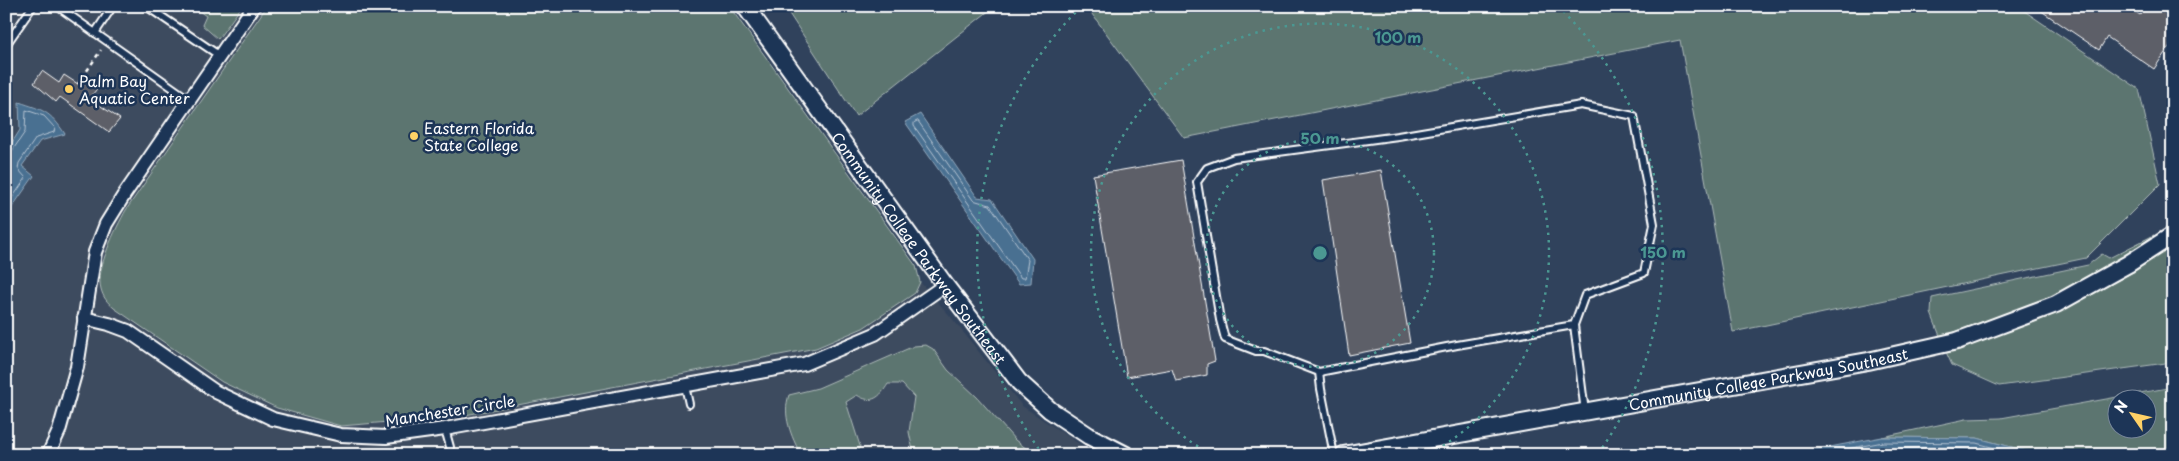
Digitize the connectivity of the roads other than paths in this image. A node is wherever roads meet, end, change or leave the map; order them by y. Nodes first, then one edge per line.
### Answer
1 (33, 6) edge
2 (57, 6) edge
3 (113, 6) edge
4 (146, 6) edge
5 (254, 6) edge
6 (745, 6) edge
7 (95, 33) junction
8 (6, 45) edge
9 (220, 56) junction
10 (190, 100) junction
11 (2173, 235) edge
12 (945, 285) junction
13 (84, 318) junction
14 (1574, 324) junction
15 (1319, 372) junction
16 (685, 386) junction
17 (689, 404) dead end
18 (1585, 412) junction
19 (445, 429) junction
20 (450, 447) dead end
21 (48, 455) edge
22 (1126, 455) edge
23 (1334, 455) edge
24 (1343, 455) edge

1 - 8 lane
2 - 7 lane
3 - 7 lane
4 - 9 lane
5 - 9 street
6 - 12 street, Community College Parkway Southeast
7 - 10 lane
9 - 10 street
10 - 13 street
11 - 18 street, Community College Parkway Southeast
12 - 16 street, Manchester Circle
12 - 22 street, Community College Parkway Southeast
13 - 19 street, Manchester Circle
13 - 21 street
14 - 15 lane
14 - 15 lane
14 - 18 lane
15 - 23 lane
16 - 17 lane
16 - 19 street, Manchester Circle
18 - 24 street, Community College Parkway Southeast
19 - 20 lane

